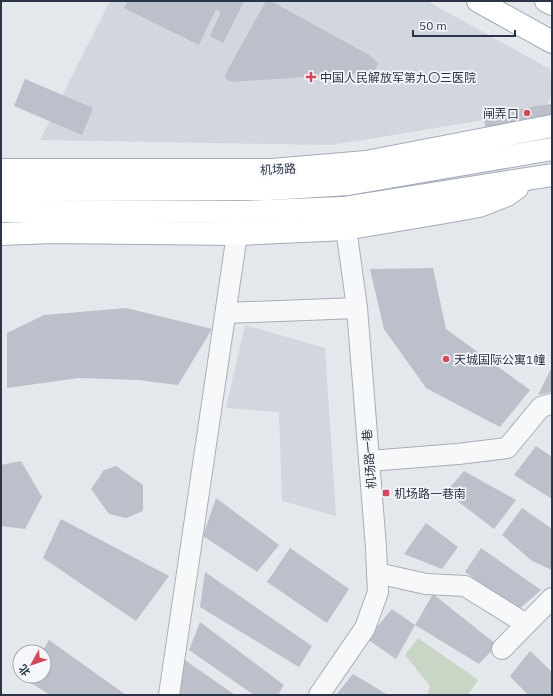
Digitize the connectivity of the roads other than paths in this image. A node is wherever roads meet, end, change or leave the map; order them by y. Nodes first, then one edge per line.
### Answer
1 (478, 1) edge
2 (546, 1) edge
3 (552, 4) edge
4 (552, 42) edge
5 (552, 126) edge
6 (552, 149) edge
7 (1, 170) edge
8 (552, 175) edge
9 (1, 190) edge
10 (1, 211) edge
11 (344, 218) junction
12 (1, 234) edge
13 (237, 234) junction
14 (356, 308) junction
15 (226, 313) junction
16 (552, 404) edge
17 (369, 460) junction
18 (377, 573) junction
19 (552, 598) edge
20 (526, 624) junction
21 (502, 649) dead end
22 (170, 687) edge
23 (160, 695) edge
24 (320, 695) edge

1 - 4 main road
2 - 3 main road
5 - 7 main road, 机场路
6 - 9 main road, 机场路
8 - 11 main road
10 - 11 main road
11 - 13 main road
11 - 14 street, 机场路一巷
12 - 13 main road
13 - 15 street
14 - 15 street
14 - 17 street, 机场路一巷
15 - 22 street
16 - 17 street
17 - 18 street, 机场路一巷
18 - 20 street
18 - 24 street, 机场路一巷
19 - 20 street
20 - 21 street
22 - 23 street

